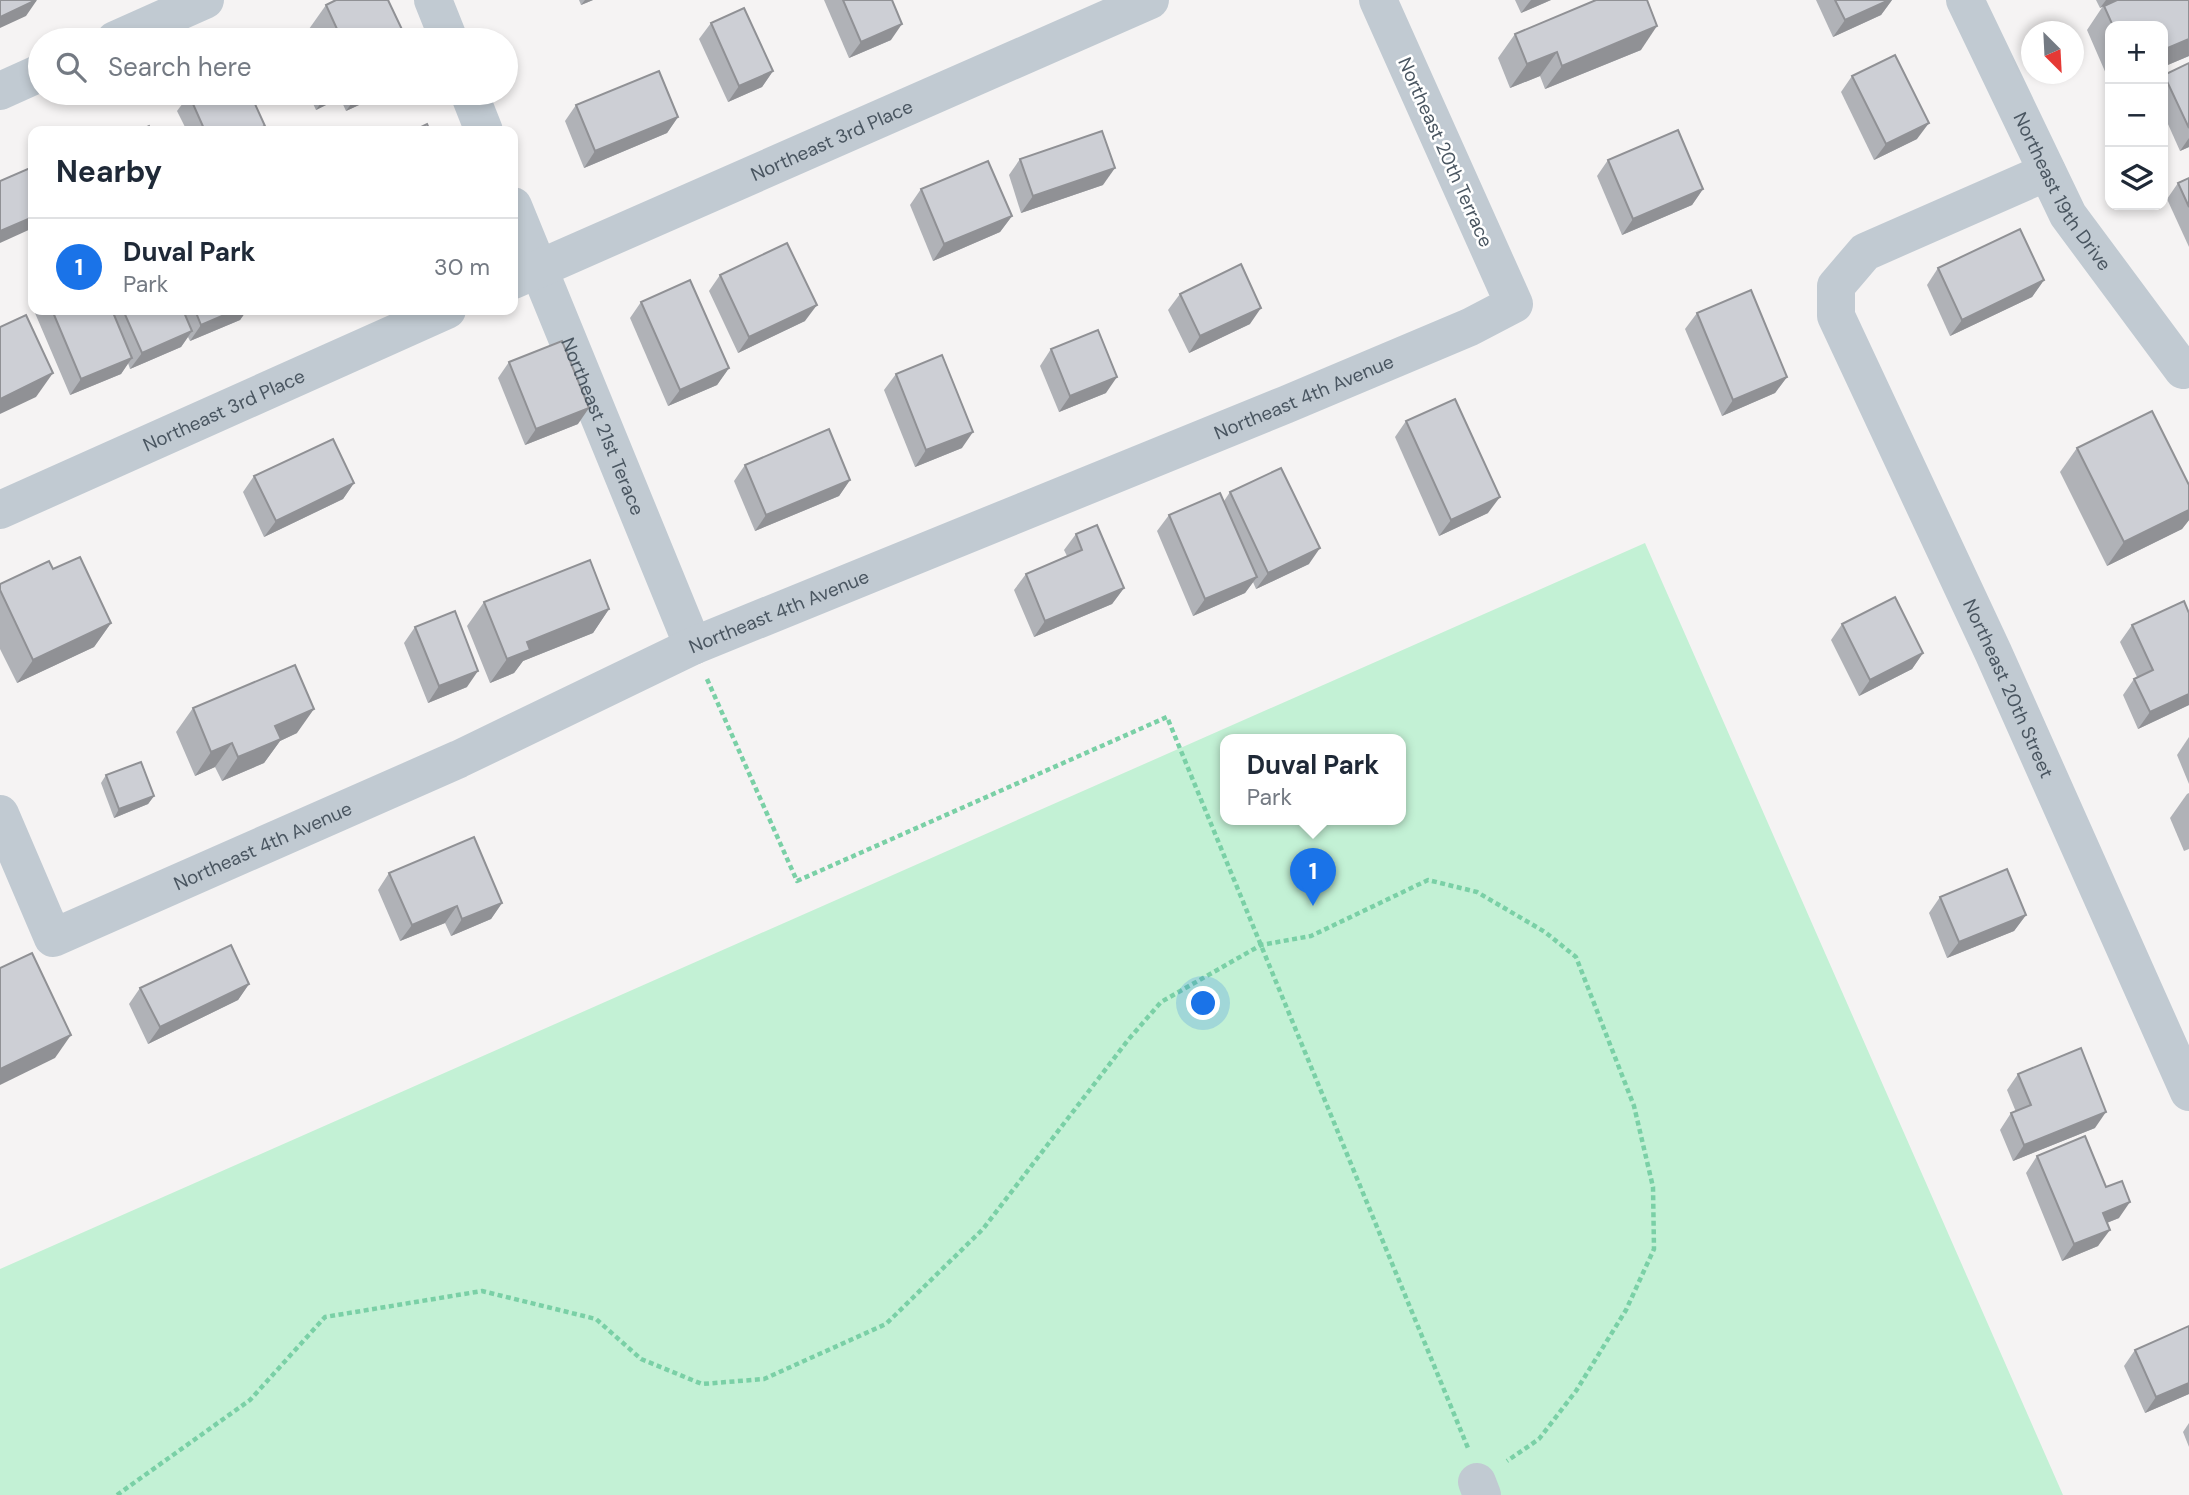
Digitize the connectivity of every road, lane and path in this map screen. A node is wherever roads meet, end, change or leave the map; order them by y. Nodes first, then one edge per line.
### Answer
1 (205, 0) edge
2 (433, 0) edge
3 (1150, 0) edge
4 (1378, 0) edge
5 (1965, 0) edge
6 (142, 28) edge
7 (444, 28) edge
8 (28, 79) edge
9 (0, 92) edge
10 (474, 105) edge
11 (482, 126) edge
12 (2047, 172) junction
13 (518, 235) edge
14 (525, 275) edge
15 (1514, 304) joint
16 (436, 315) edge
17 (2183, 370) dead end
18 (0, 510) edge
19 (693, 646) junction
20 (4, 834) edge
21 (1261, 945) junction
22 (2189, 1092) edge
23 (1480, 1489) edge
24 (117, 1495) edge

1 - 6 street
2 - 7 street
3 - 14 street, Northeast 3rd Place
4 - 15 street, Northeast 20th Terrace
5 - 12 street, Northeast 19th Drive
8 - 9 street
10 - 11 street
12 - 17 street, Northeast 19th Drive
12 - 22 street, Northeast 20th Street
13 - 14 street, Northeast 21st Terace
14 - 19 street, Northeast 21st Terace
15 - 19 street, Northeast 4th Avenue
16 - 18 street, Northeast 3rd Place
19 - 20 street, Northeast 4th Avenue
19 - 21 path
21 - 23 path
21 - 23 path
21 - 24 path

